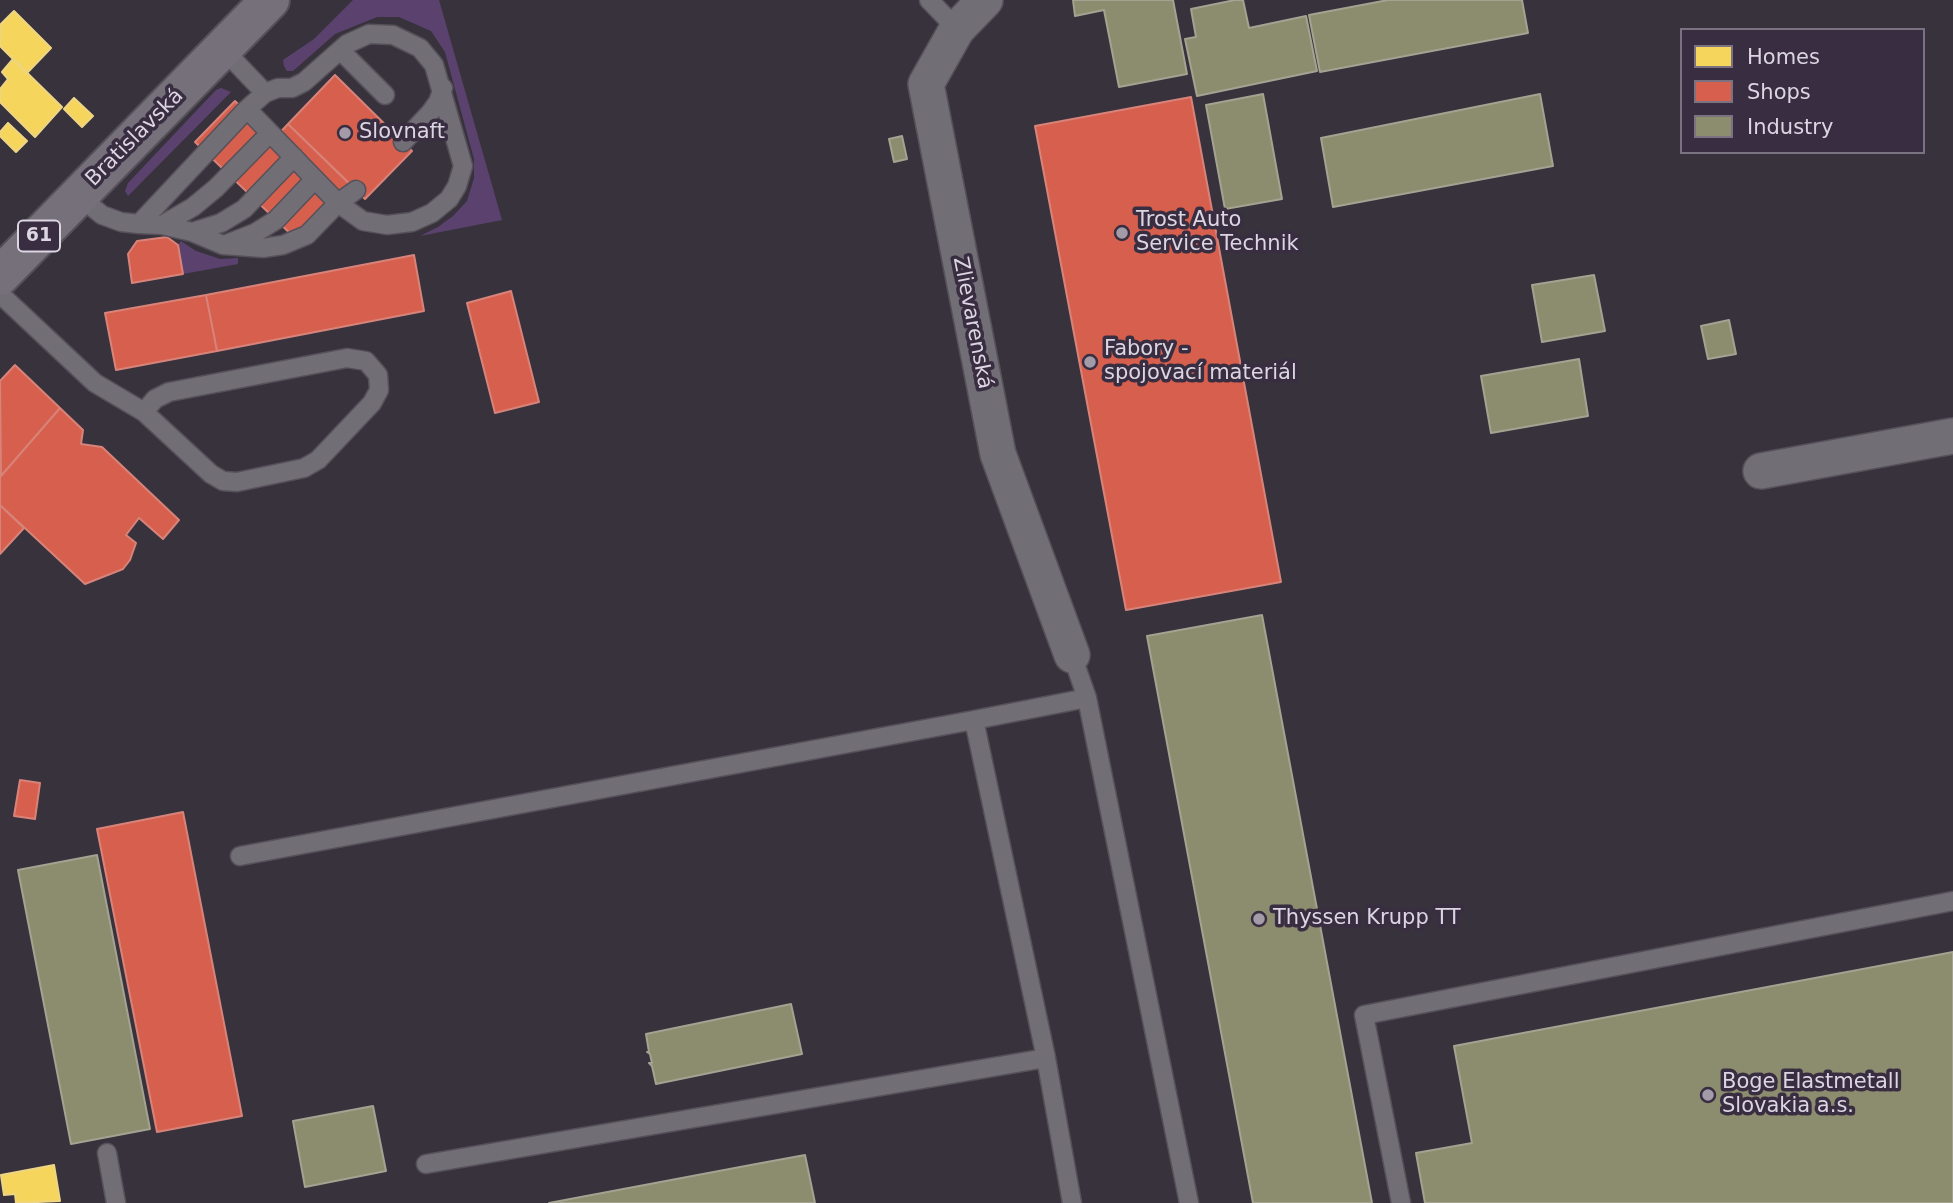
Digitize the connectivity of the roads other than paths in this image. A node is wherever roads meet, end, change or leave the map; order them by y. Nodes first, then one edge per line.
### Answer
1 (270, 0) edge
2 (929, 0) edge
3 (985, 0) edge
4 (957, 29) junction
5 (223, 49) junction
6 (340, 50) junction
7 (443, 88) junction
8 (265, 93) junction
9 (385, 96) dead end
10 (247, 109) junction
11 (270, 133) junction
12 (403, 142) dead end
13 (294, 157) junction
14 (315, 179) junction
15 (356, 190) dead end
16 (79, 196) junction
17 (338, 204) junction
18 (139, 224) junction
19 (162, 225) junction
20 (191, 232) junction
21 (223, 245) junction
22 (0, 276) edge
23 (0, 294) edge
24 (144, 412) junction
25 (1953, 436) edge
26 (1761, 471) dead end
27 (1072, 655) joint
28 (1087, 698) junction
29 (974, 720) junction
30 (240, 856) dead end
31 (1953, 901) edge
32 (1045, 1058) junction
33 (107, 1153) dead end
34 (426, 1164) dead end
35 (116, 1203) edge
36 (1072, 1203) edge
37 (1189, 1203) edge
38 (1401, 1203) edge

1 - 5 main road, Bratislavská / 61
2 - 4 lane
3 - 4 street, Zlievarenská
4 - 27 street, Zlievarenská
5 - 8 lane
5 - 16 main road, Bratislavská / 61
6 - 7 lane
6 - 8 lane
6 - 9 lane
7 - 12 lane
7 - 17 lane
8 - 10 lane
10 - 11 lane
10 - 18 lane
11 - 13 lane
11 - 19 lane
13 - 14 lane
13 - 20 lane
14 - 17 lane
14 - 21 lane
15 - 17 lane
16 - 18 lane
16 - 22 main road, Bratislavská / 61
17 - 21 lane
18 - 19 lane
19 - 20 lane
20 - 21 lane
23 - 24 lane
24 - 24 lane
25 - 26 street
27 - 28 lane
28 - 29 lane
28 - 37 lane
29 - 30 lane
29 - 32 lane
31 - 38 lane
32 - 34 lane
32 - 36 lane
33 - 35 lane

